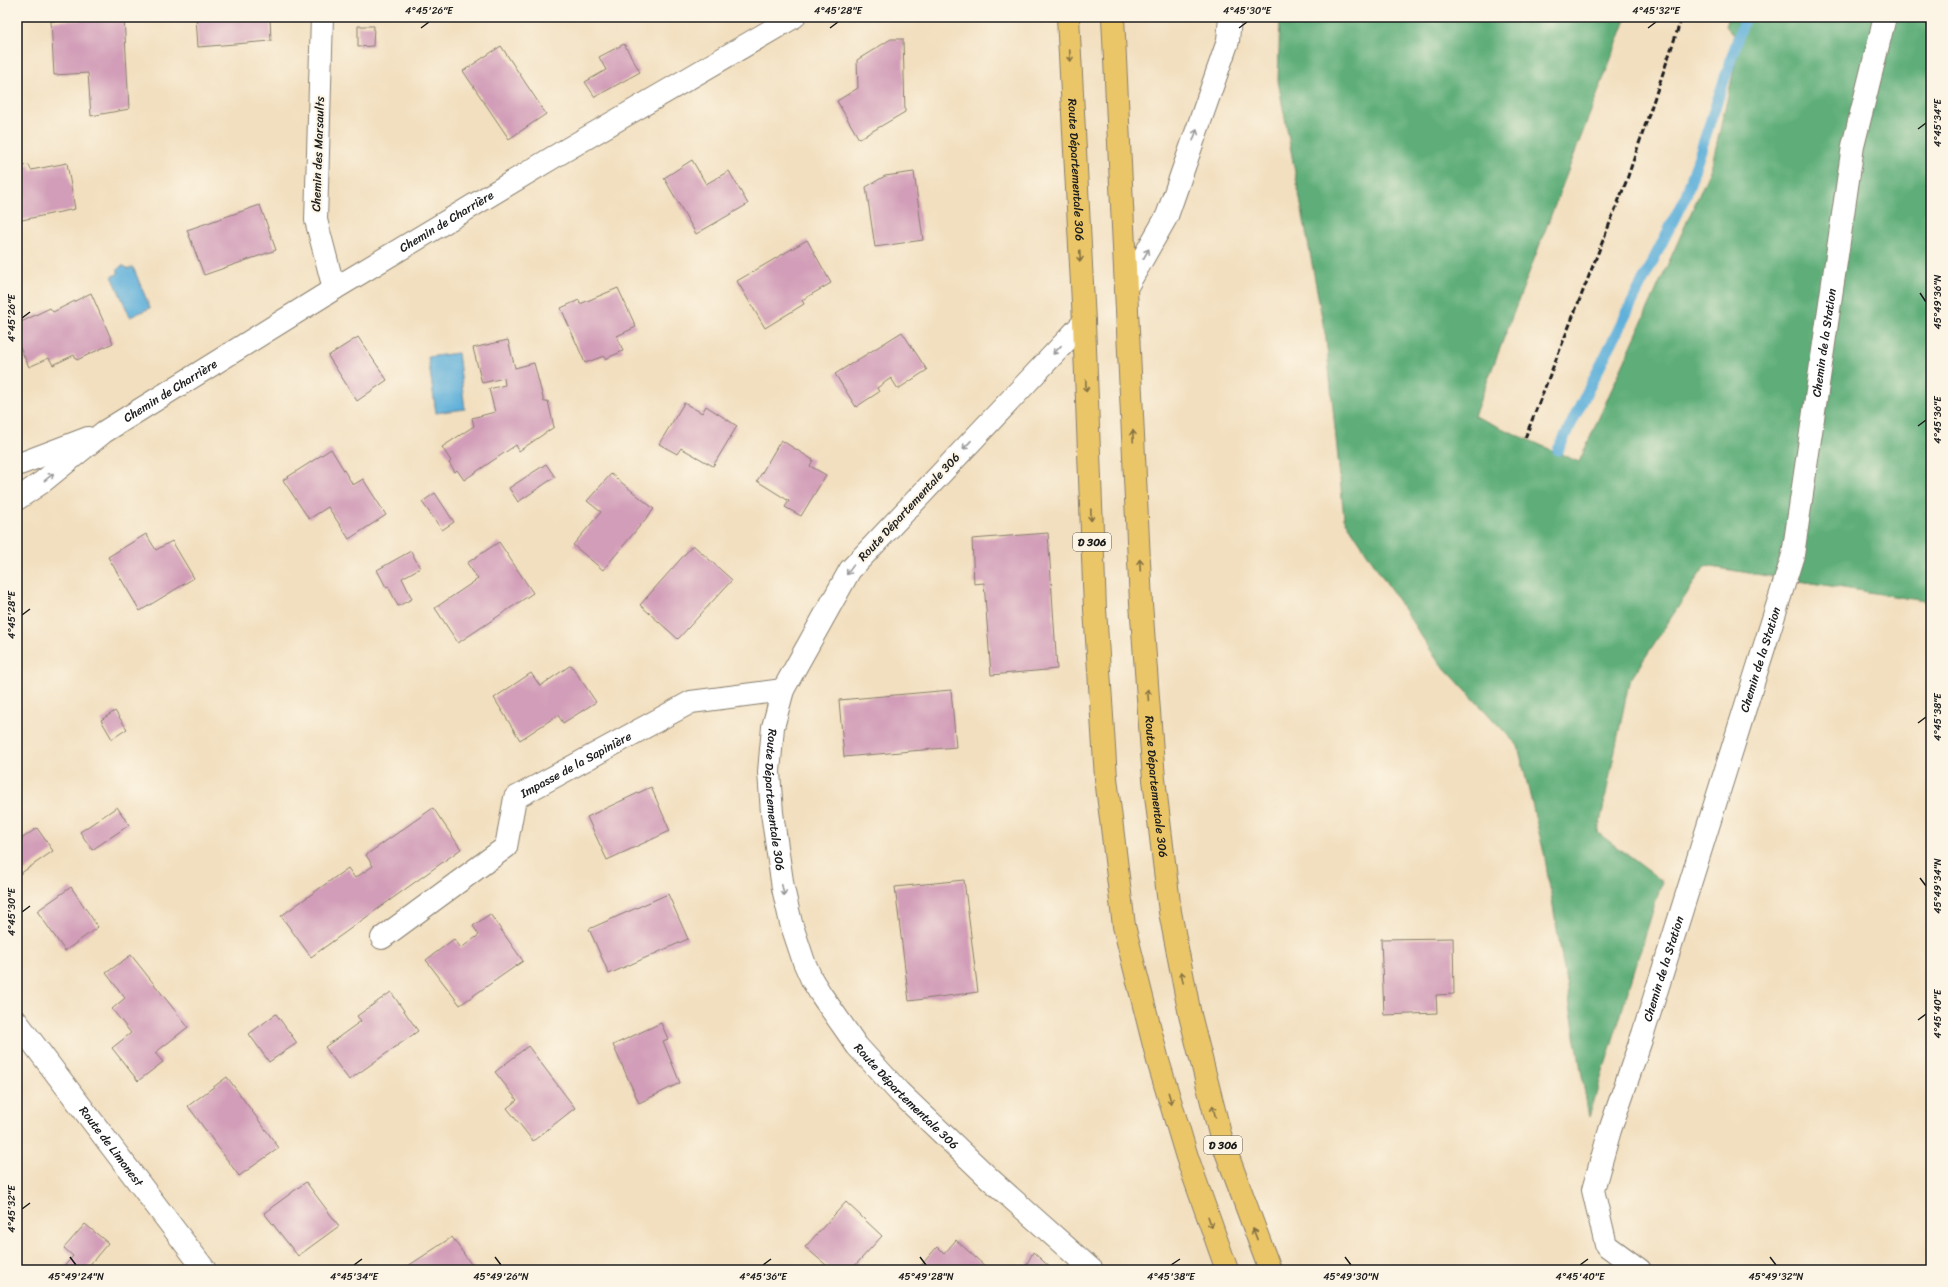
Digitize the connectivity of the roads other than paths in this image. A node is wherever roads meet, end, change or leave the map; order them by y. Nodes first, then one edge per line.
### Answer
1 (322, 17) edge
2 (794, 17) edge
3 (1068, 17) edge
4 (1113, 17) edge
5 (1230, 17) edge
6 (1885, 17) edge
7 (1126, 288) junction
8 (334, 289) junction
9 (1084, 322) junction
10 (104, 432) junction
11 (17, 465) edge
12 (17, 499) edge
13 (783, 690) junction
14 (382, 938) dead end
15 (17, 1022) edge
16 (205, 1270) edge
17 (1092, 1270) edge
18 (1227, 1270) edge
19 (1270, 1270) edge
20 (1640, 1270) edge

1 - 8 street, Chemin des Marsaults
2 - 8 street, Chemin de Charrière
3 -> 9 main road, Route Départementale 306 / D 306
4 - 7 main road, Route Départementale 306 / D 306
7 -> 5 street
6 - 20 street, Chemin de la Station
19 -> 7 main road, Route Départementale 306 / D 306
8 - 10 street, Chemin de Charrière
9 -> 13 street, Route Départementale 306
9 -> 18 main road, Route Départementale 306 / D 306
10 - 11 street, Chemin de Charrière
12 -> 10 street, Chemin de Charrière
13 - 14 street, Impasse de la Sapinière
13 -> 17 street, Route Départementale 306
15 - 16 street, Route de Limonest

